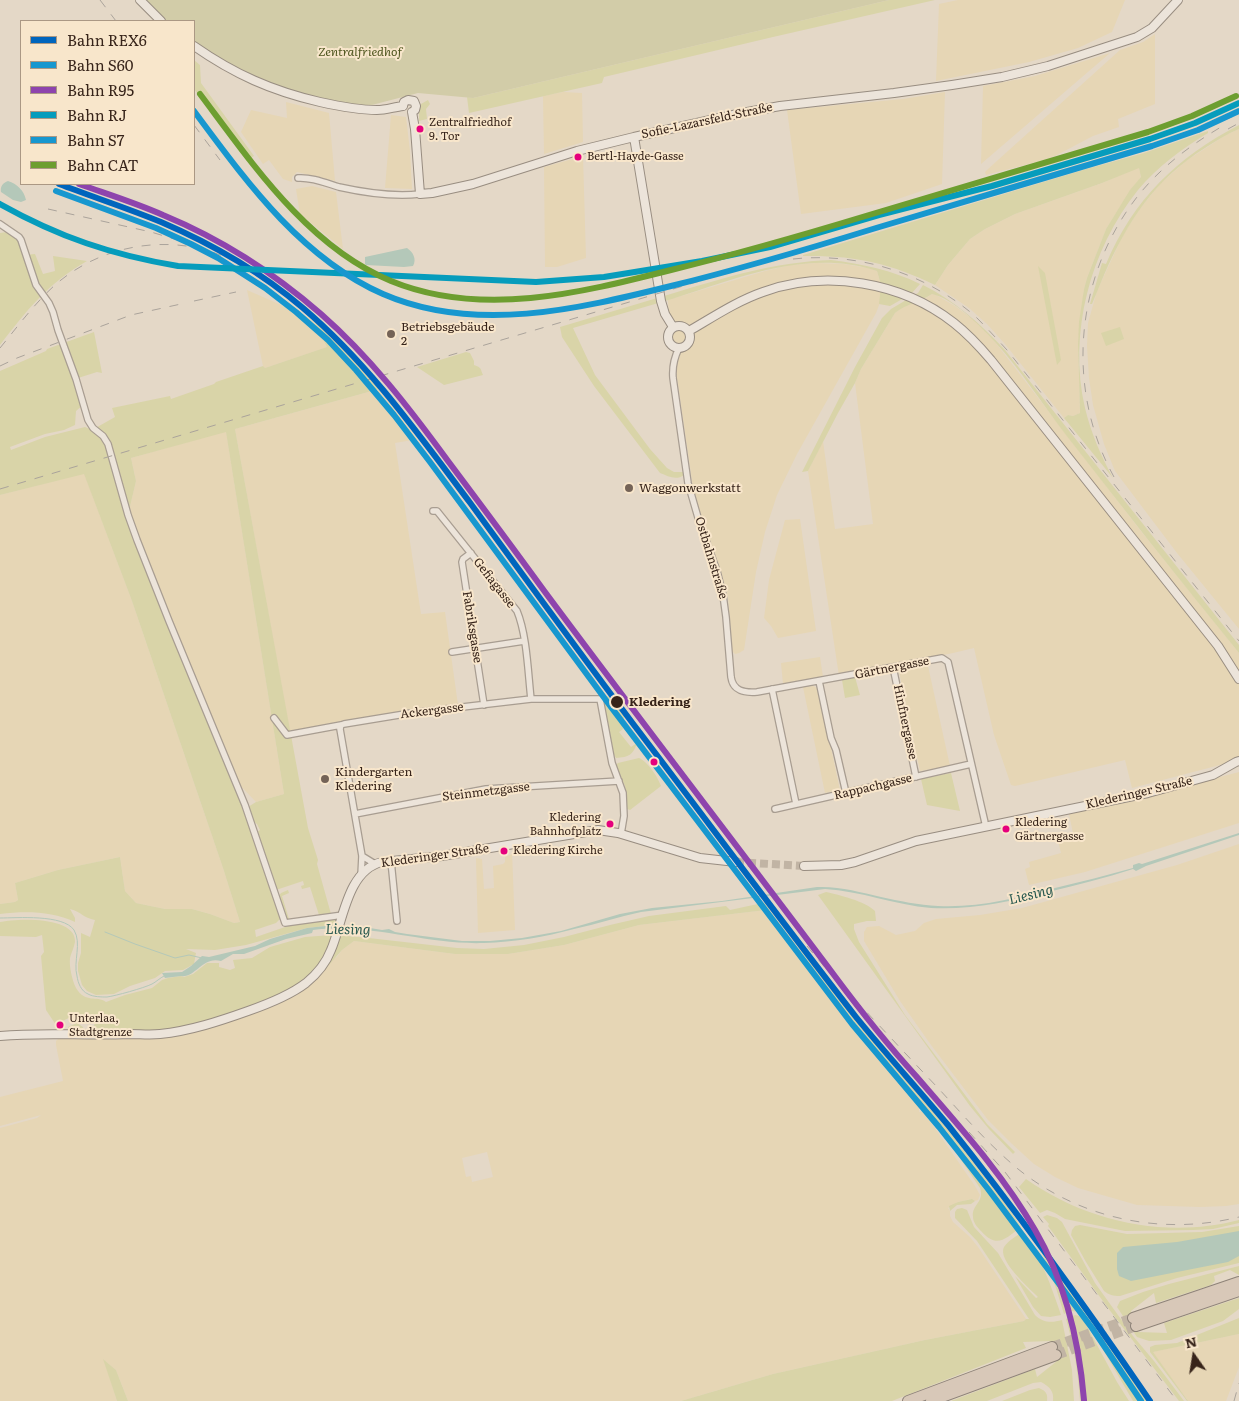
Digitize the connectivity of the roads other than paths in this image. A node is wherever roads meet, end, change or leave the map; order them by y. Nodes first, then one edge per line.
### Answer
1 (140, 0) edge
2 (1178, 0) edge
3 (160, 20) edge
4 (195, 47) edge
5 (634, 137) junction
6 (298, 178) dead end
7 (420, 194) junction
8 (0, 224) edge
9 (673, 327) junction
10 (689, 331) junction
11 (680, 348) junction
12 (433, 510) dead end
13 (471, 553) junction
14 (524, 641) junction
15 (476, 648) junction
16 (452, 652) dead end
17 (893, 668) junction
18 (1239, 679) edge
19 (820, 681) junction
20 (772, 689) junction
21 (757, 692) joint
22 (531, 699) junction
23 (484, 705) junction
24 (274, 718) dead end
25 (341, 725) junction
26 (1238, 760) edge
27 (971, 764) junction
28 (916, 777) junction
29 (619, 781) junction
30 (846, 793) junction
31 (796, 804) junction
32 (775, 809) dead end
33 (355, 814) junction
34 (986, 827) junction
35 (621, 834) junction
36 (362, 856) junction
37 (392, 861) junction
38 (736, 862) tunnel mouth
39 (375, 864) junction
40 (804, 866) tunnel mouth
41 (361, 875) junction
42 (342, 916) junction
43 (397, 921) dead end
44 (0, 1036) edge
45 (1239, 1282) edge
46 (1239, 1291) edge
47 (908, 1401) edge
48 (931, 1401) edge

1 - 3 street
2 - 5 street, Sofie-Lazarsfeld-Straße
4 - 7 street
5 - 7 street, Sofie-Lazarsfeld-Straße
5 - 9 street
6 - 7 street, Sofie-Lazarsfeld-Straße
8 - 42 street
9 - 10 street
9 - 11 street
10 - 11 street
10 - 18 street
11 - 21 street, Ostbahnstraße
12 - 13 street, Gefiagasse
13 - 14 street, Gefiagasse
13 - 15 street, Fabriksgasse
14 - 15 street
14 - 22 street, Gefiagasse
15 - 16 street
15 - 23 street, Fabriksgasse
17 - 19 street, Gärtnergasse
17 - 27 street, Gärtnergasse
17 - 28 street, Hinfnergasse
19 - 20 street, Gärtnergasse
19 - 30 street
20 - 21 street, Gärtnergasse
20 - 31 street
22 - 23 street, Ackergasse
22 - 29 street, Ackergasse
23 - 25 street, Ackergasse
24 - 25 street, Ackergasse
25 - 33 street
26 - 34 street, Klederinger Straße
27 - 28 street, Rappachgasse
27 - 34 street, Gärtnergasse
28 - 30 street, Rappachgasse
29 - 33 street, Steinmetzgasse
29 - 35 street
30 - 31 street, Rappachgasse
31 - 32 street, Rappachgasse
33 - 36 street
34 - 40 street, Klederinger Straße
35 - 37 street, Klederinger Straße
35 - 38 street, Klederinger Straße
36 - 39 street
36 - 41 street
37 - 39 street, Klederinger Straße
37 - 43 street
39 - 41 street, Klederinger Straße
41 - 42 street, Klederinger Straße
42 - 44 street, Klederinger Straße
45 - 46 highway
47 - 48 highway

